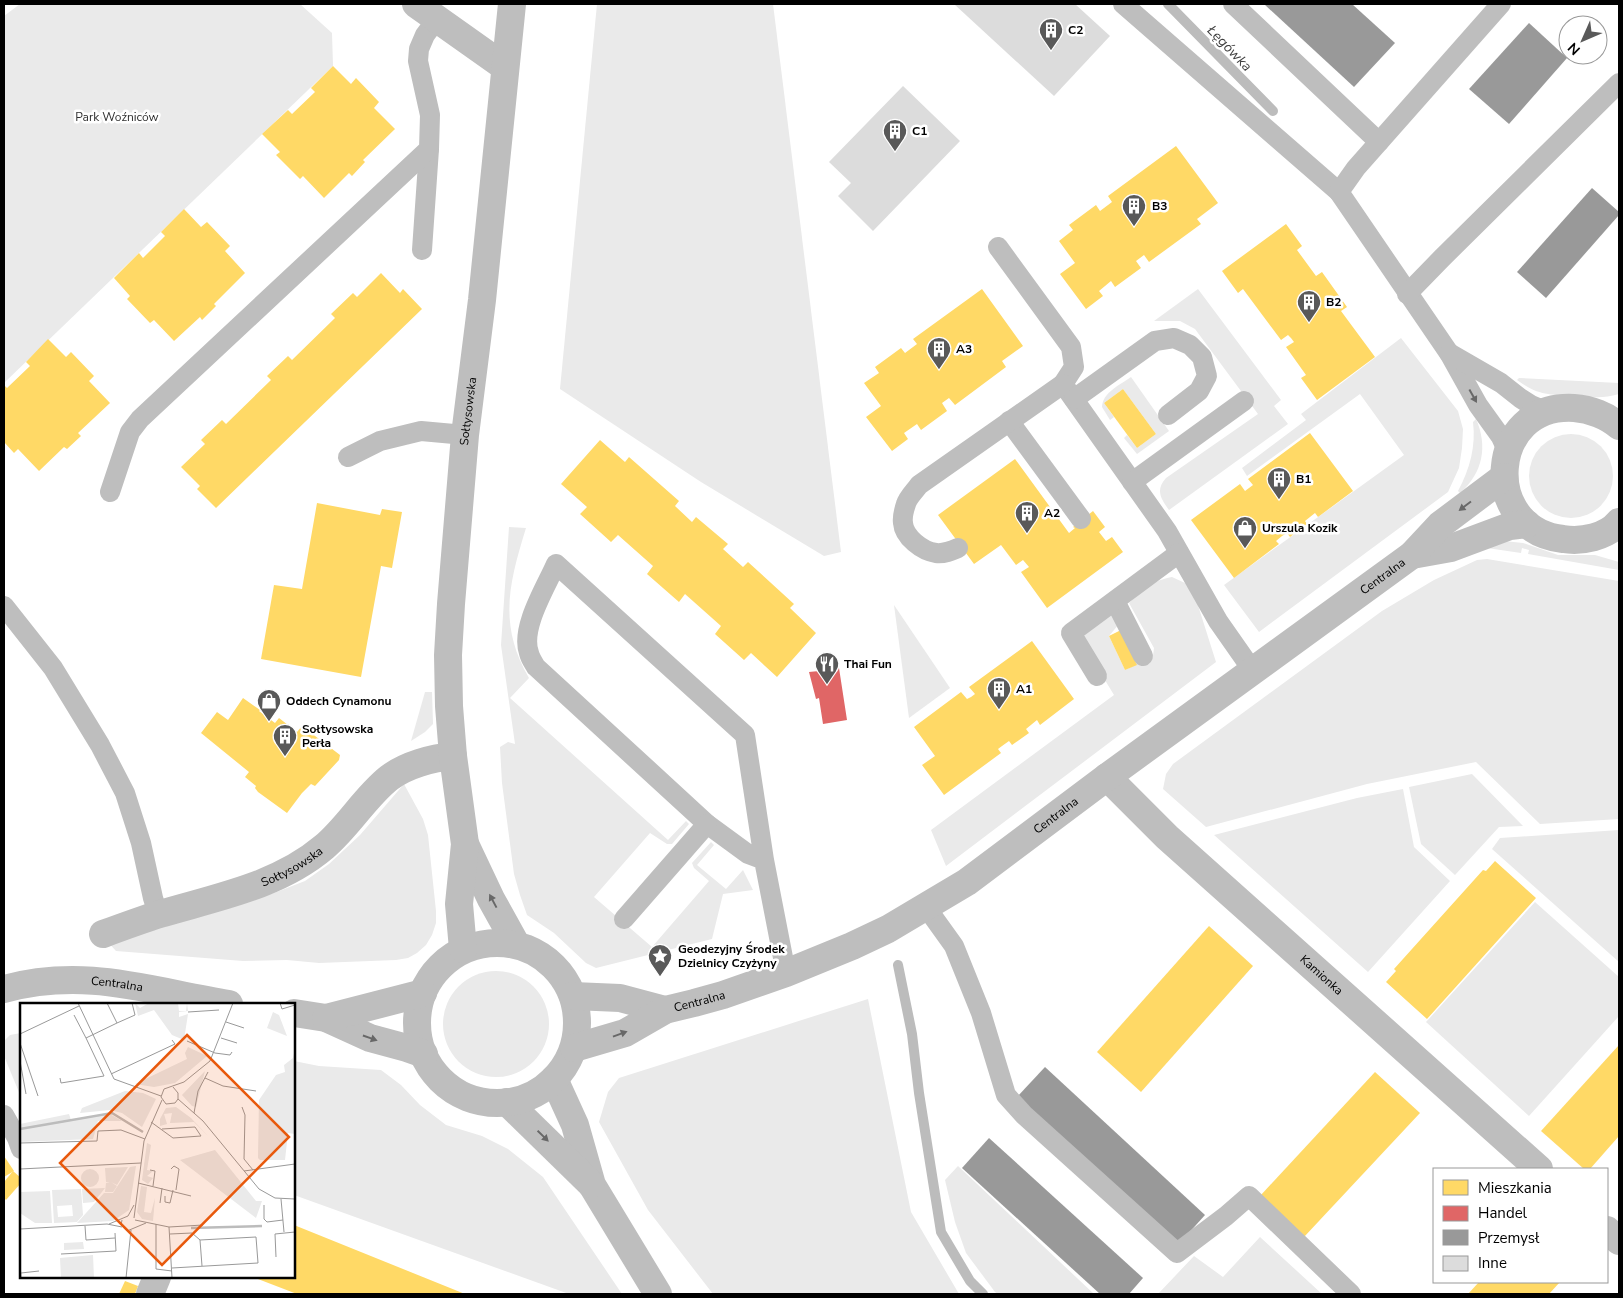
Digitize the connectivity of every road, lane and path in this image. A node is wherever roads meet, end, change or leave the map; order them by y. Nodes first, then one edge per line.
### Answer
1 (512, 4) edge
2 (1123, 4) edge
3 (1233, 4) edge
4 (1501, 4) edge
5 (426, 11) edge
6 (505, 67) junction
7 (1619, 84) edge
8 (1379, 142) junction
9 (429, 148) junction
10 (1338, 192) junction
11 (998, 247) dead end
12 (422, 250) dead end
13 (1407, 294) junction
14 (1449, 353) junction
15 (1068, 391) junction
16 (1244, 402) dead end
17 (1545, 411) junction
18 (1168, 415) dead end
19 (1614, 416) edge
20 (1009, 421) junction
21 (465, 435) junction
22 (1507, 450) junction
23 (348, 457) dead end
24 (1504, 477) junction
25 (1132, 482) junction
26 (110, 492) dead end
27 (1081, 520) dead end
28 (1619, 522) edge
29 (1527, 524) junction
30 (1591, 538) junction
31 (958, 548) dead end
32 (1619, 548) edge
33 (1179, 553) junction
34 (1412, 555) junction
35 (1116, 601) junction
36 (4, 606) edge
37 (1143, 656) dead end
38 (1253, 671) junction
39 (1097, 676) dead end
40 (453, 756) junction
41 (1107, 777) junction
42 (707, 824) junction
43 (465, 844) junction
44 (764, 860) junction
45 (926, 907) junction
46 (158, 914) junction
47 (624, 919) dead end
48 (102, 934) dead end
49 (516, 944) junction
50 (463, 950) junction
51 (786, 973) junction
52 (4, 989) edge
53 (423, 993) junction
54 (573, 996) junction
55 (224, 1003) edge
56 (665, 1010) junction
57 (295, 1013) edge
58 (326, 1018) junction
59 (574, 1048) junction
60 (424, 1054) junction
61 (554, 1079) junction
62 (507, 1102) junction
63 (4, 1115) edge
64 (20, 1146) edge
65 (1538, 1168) edge
66 (592, 1185) junction
67 (1608, 1231) edge
68 (1619, 1241) edge
69 (157, 1278) edge
70 (150, 1294) edge
71 (658, 1294) edge
72 (1352, 1294) edge

1 - 6 street, Sołtysowska
2 - 10 lane
3 - 8 lane
4 - 8 lane
5 - 6 street
5 - 9 lane
6 - 21 street, Sołtysowska
7 - 13 lane
8 - 10 lane
9 - 12 lane
9 - 26 lane
10 - 13 lane
11 - 15 lane
13 - 14 lane
14 - 17 lane
14 -> 22 lane
15 - 18 lane
15 - 20 lane
15 - 25 lane
16 - 25 lane
17 - 19 street
17 - 22 street
20 - 27 lane
20 - 31 lane
21 - 23 lane
21 - 40 street, Sołtysowska
22 - 24 street
24 - 29 street
24 -> 34 street, Centralna
25 - 33 lane
28 - 30 street
29 - 30 street
29 - 34 street, Centralna
30 - 32 street
33 - 35 lane
33 - 38 lane
34 - 38 street, Centralna
35 - 37 lane
35 - 39 lane
36 - 46 lane
38 - 41 street, Centralna
40 - 43 street, Sołtysowska
40 - 46 street, Sołtysowska
41 - 45 street, Centralna
41 - 65 street, Kamionka
42 - 44 lane
42 - 44 lane
42 - 47 lane
49 -> 43 street, Sołtysowska
43 - 50 street, Sołtysowska
44 - 51 lane
45 - 51 street, Centralna
45 - 72 lane
46 - 48 street, Sołtysowska
49 - 50 street
49 - 54 street
50 - 53 street
51 - 56 street, Centralna
52 - 55 street, Centralna
53 - 58 street
53 - 60 street
54 - 56 street, Centralna
54 - 59 street
59 -> 56 street, Centralna
57 - 58 street
58 -> 60 street
59 - 61 street
60 - 62 street
61 - 62 street
61 - 66 street
62 -> 66 street
63 - 64 lane
66 - 71 street
67 - 68 street
69 - 70 street

